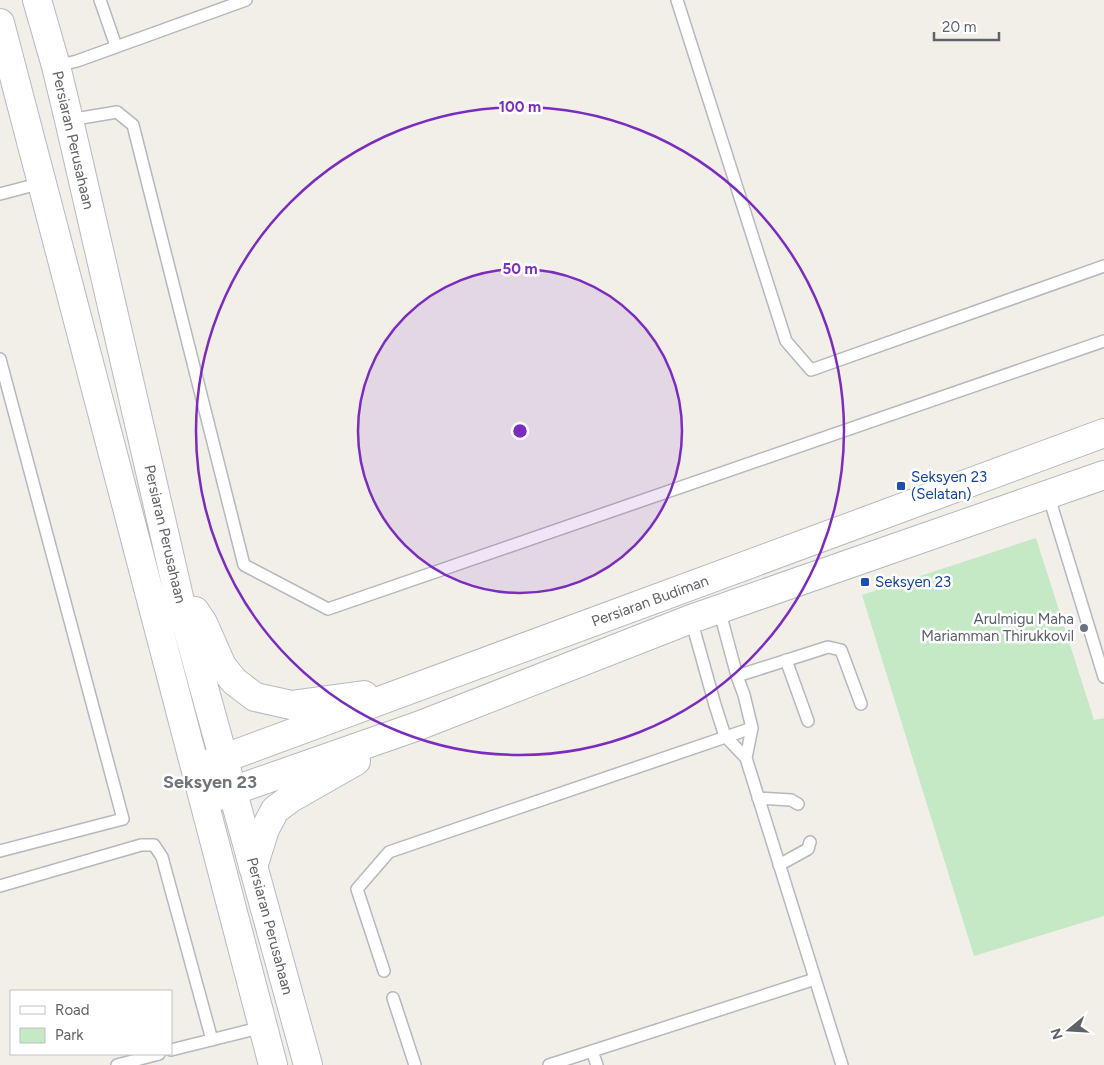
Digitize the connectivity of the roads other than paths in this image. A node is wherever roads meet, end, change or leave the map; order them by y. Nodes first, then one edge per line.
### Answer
1 (37, 0) edge
2 (100, 0) edge
3 (246, 0) edge
4 (677, 0) edge
5 (0, 23) edge
6 (116, 46) junction
7 (5, 66) edge
8 (56, 66) junction
9 (70, 120) junction
10 (42, 183) junction
11 (0, 194) edge
12 (1104, 266) edge
13 (1104, 341) edge
14 (0, 359) edge
15 (1104, 433) edge
16 (1104, 475) edge
17 (1048, 494) junction
18 (179, 597) junction
19 (719, 609) junction
20 (691, 619) junction
21 (786, 660) junction
22 (738, 676) junction
23 (1104, 677) edge
24 (416, 688) junction
25 (862, 704) dead end
26 (808, 721) dead end
27 (418, 726) junction
28 (752, 728) junction
29 (725, 736) junction
30 (746, 758) junction
31 (224, 759) junction
32 (195, 769) junction
33 (233, 791) junction
34 (758, 798) junction
35 (203, 802) junction
36 (798, 804) dead end
37 (810, 842) dead end
38 (0, 851) edge
39 (779, 865) junction
40 (253, 867) junction
41 (0, 886) edge
42 (384, 971) dead end
43 (815, 979) junction
44 (393, 998) dead end
45 (263, 1027) junction
46 (212, 1040) junction
47 (172, 1050) edge
48 (592, 1051) junction
49 (155, 1055) edge
50 (117, 1065) edge
51 (273, 1065) edge
52 (308, 1065) edge
53 (415, 1065) edge
54 (548, 1065) edge
55 (597, 1065) edge
56 (842, 1065) edge

1 - 8 main road, Persiaran Perusahaan
2 - 6 lane
3 - 6 lane
4 - 12 lane
5 - 7 main road, Persiaran Perusahaan
6 - 8 lane
7 - 10 main road, Persiaran Perusahaan
8 - 9 main road, Persiaran Perusahaan
9 - 13 lane
9 - 18 main road, Persiaran Perusahaan
10 - 11 lane
10 - 32 main road, Persiaran Perusahaan
14 - 38 lane
15 - 24 main road, Persiaran Budiman
16 - 17 main road, Persiaran Budiman
17 - 19 main road, Persiaran Budiman
17 - 23 lane
18 - 24 main road
18 - 31 main road, Persiaran Perusahaan
19 - 20 main road, Persiaran Budiman
19 - 22 lane
20 - 27 main road, Persiaran Budiman
20 - 29 lane
21 - 22 lane
21 - 25 lane
21 - 26 lane
22 - 28 lane
24 - 31 main road, Persiaran Budiman
27 - 33 main road, Persiaran Budiman
27 - 40 main road
28 - 29 lane
28 - 30 lane
29 - 30 lane
29 - 42 lane
30 - 34 lane
31 - 32 main road, Persiaran Budiman
31 - 33 main road, Persiaran Perusahaan
32 - 35 main road, Persiaran Perusahaan
33 - 35 main road, Persiaran Budiman
33 - 40 main road, Persiaran Perusahaan
34 - 36 lane
34 - 39 lane
35 - 45 main road, Persiaran Perusahaan
37 - 39 lane
39 - 43 lane
40 - 52 main road, Persiaran Perusahaan
41 - 46 lane
43 - 48 lane
43 - 56 lane
44 - 53 lane
45 - 46 lane
45 - 51 main road, Persiaran Perusahaan
46 - 47 lane
48 - 54 lane
48 - 55 lane
49 - 50 lane

